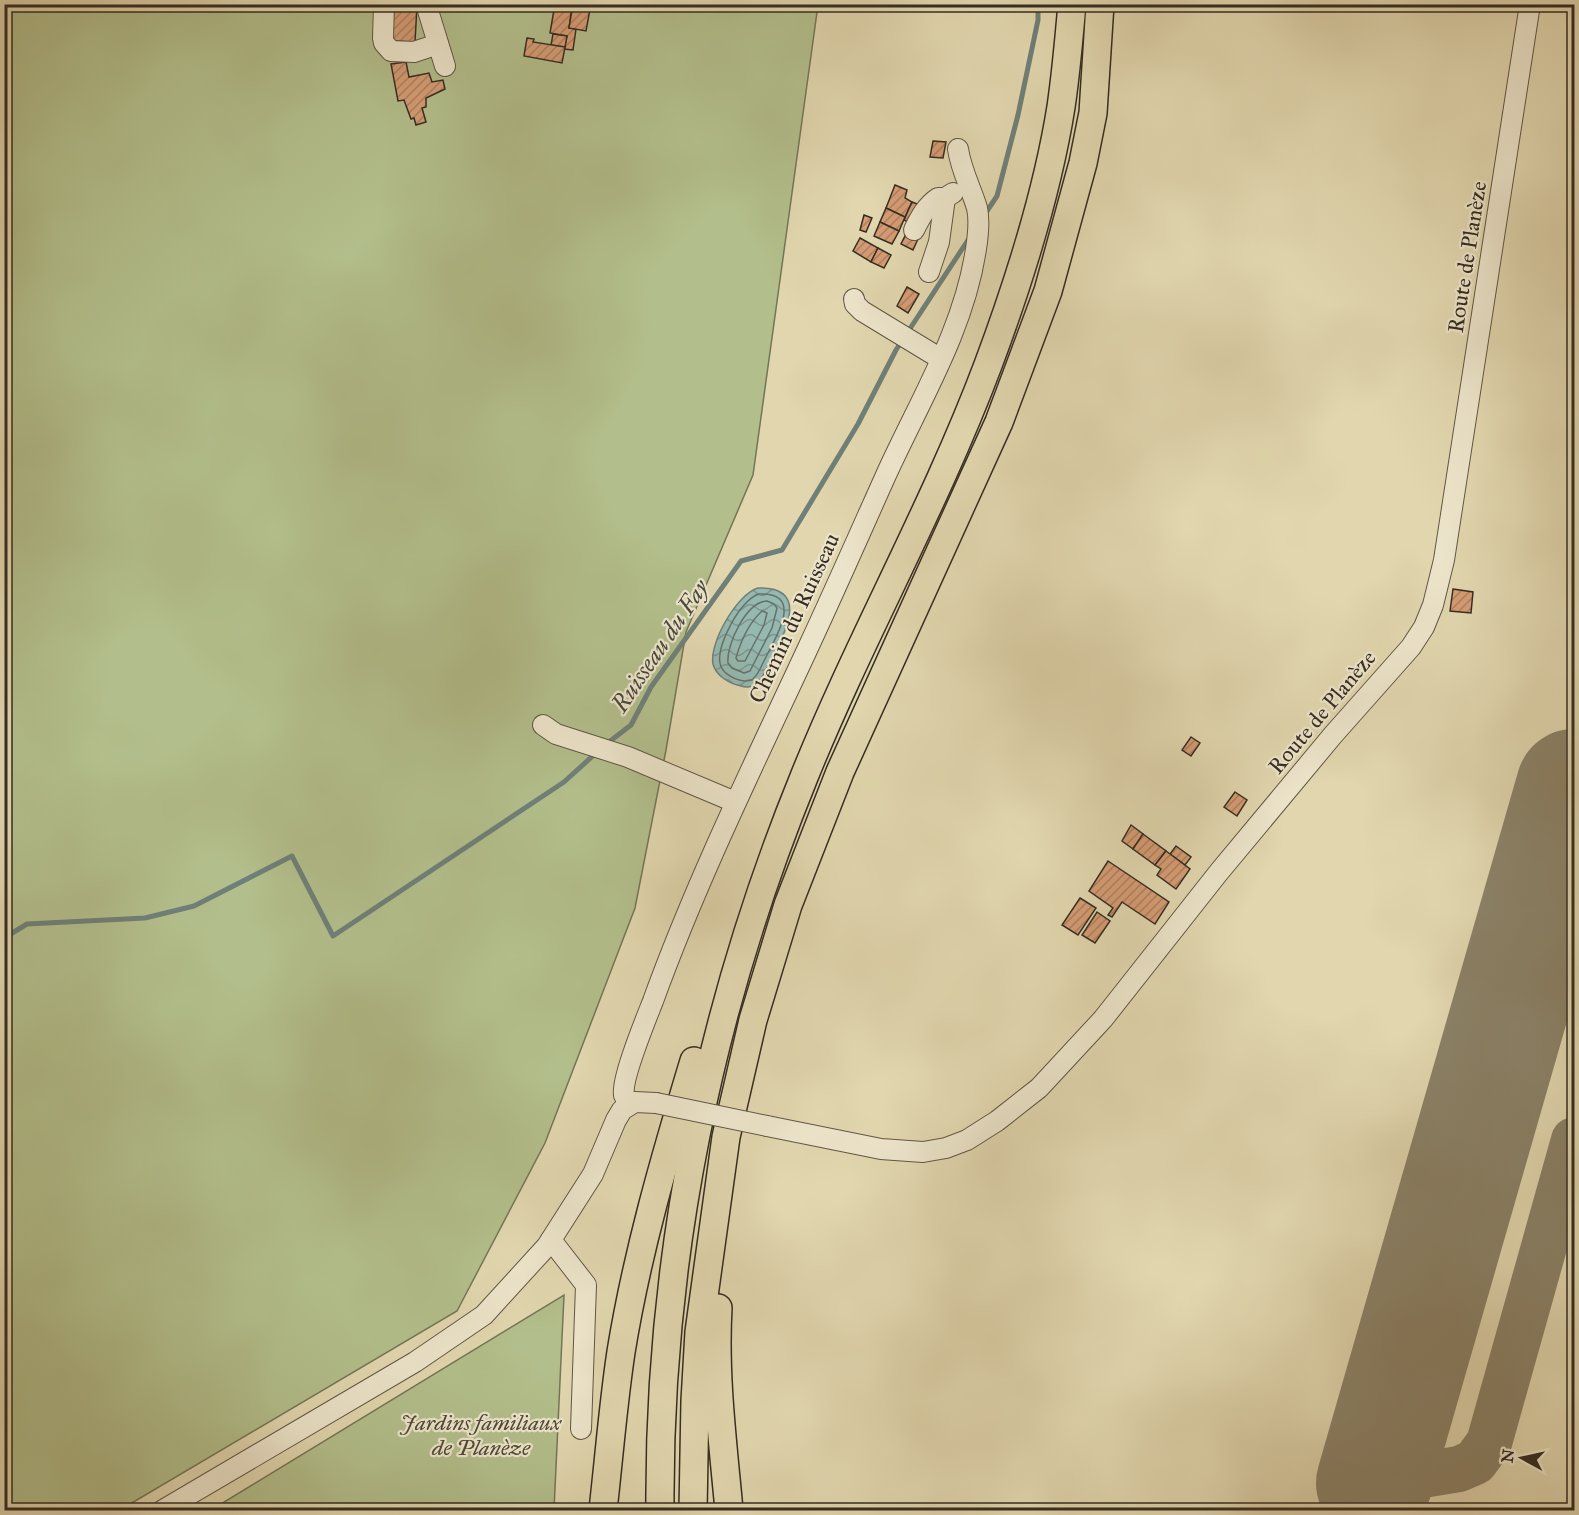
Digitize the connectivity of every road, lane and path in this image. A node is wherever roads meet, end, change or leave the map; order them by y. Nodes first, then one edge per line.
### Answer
1 (384, 4) edge
2 (426, 4) edge
3 (1072, 4) edge
4 (1100, 4) edge
5 (1530, 4) edge
6 (438, 44) junction
7 (445, 66) dead end
8 (958, 149) dead end
9 (968, 186) junction
10 (945, 198) junction
11 (914, 230) dead end
12 (930, 272) dead end
13 (854, 299) dead end
14 (940, 359) junction
15 (543, 725) dead end
16 (735, 802) junction
17 (726, 1006) junction
18 (629, 1104) junction
19 (716, 1201) junction
20 (551, 1240) junction
21 (581, 1429) dead end
22 (163, 1510) edge
23 (603, 1510) edge
24 (660, 1510) edge
25 (693, 1510) edge
26 (729, 1510) edge

1 - 6 street
2 - 6 street
3 - 17 highway
4 - 19 highway
5 - 18 street, Route de Planèze, bridge
6 - 7 street
8 - 9 street, Chemin du Ruisseau
9 - 10 street
9 - 14 street, Chemin du Ruisseau
10 - 11 street
10 - 12 street
13 - 14 street
14 - 16 street, Chemin du Ruisseau
15 - 16 street
16 - 18 street, Chemin du Ruisseau
17 - 23 highway
17 - 24 highway
18 - 20 street
19 - 25 highway
19 - 26 highway
20 - 21 street
20 - 22 street

